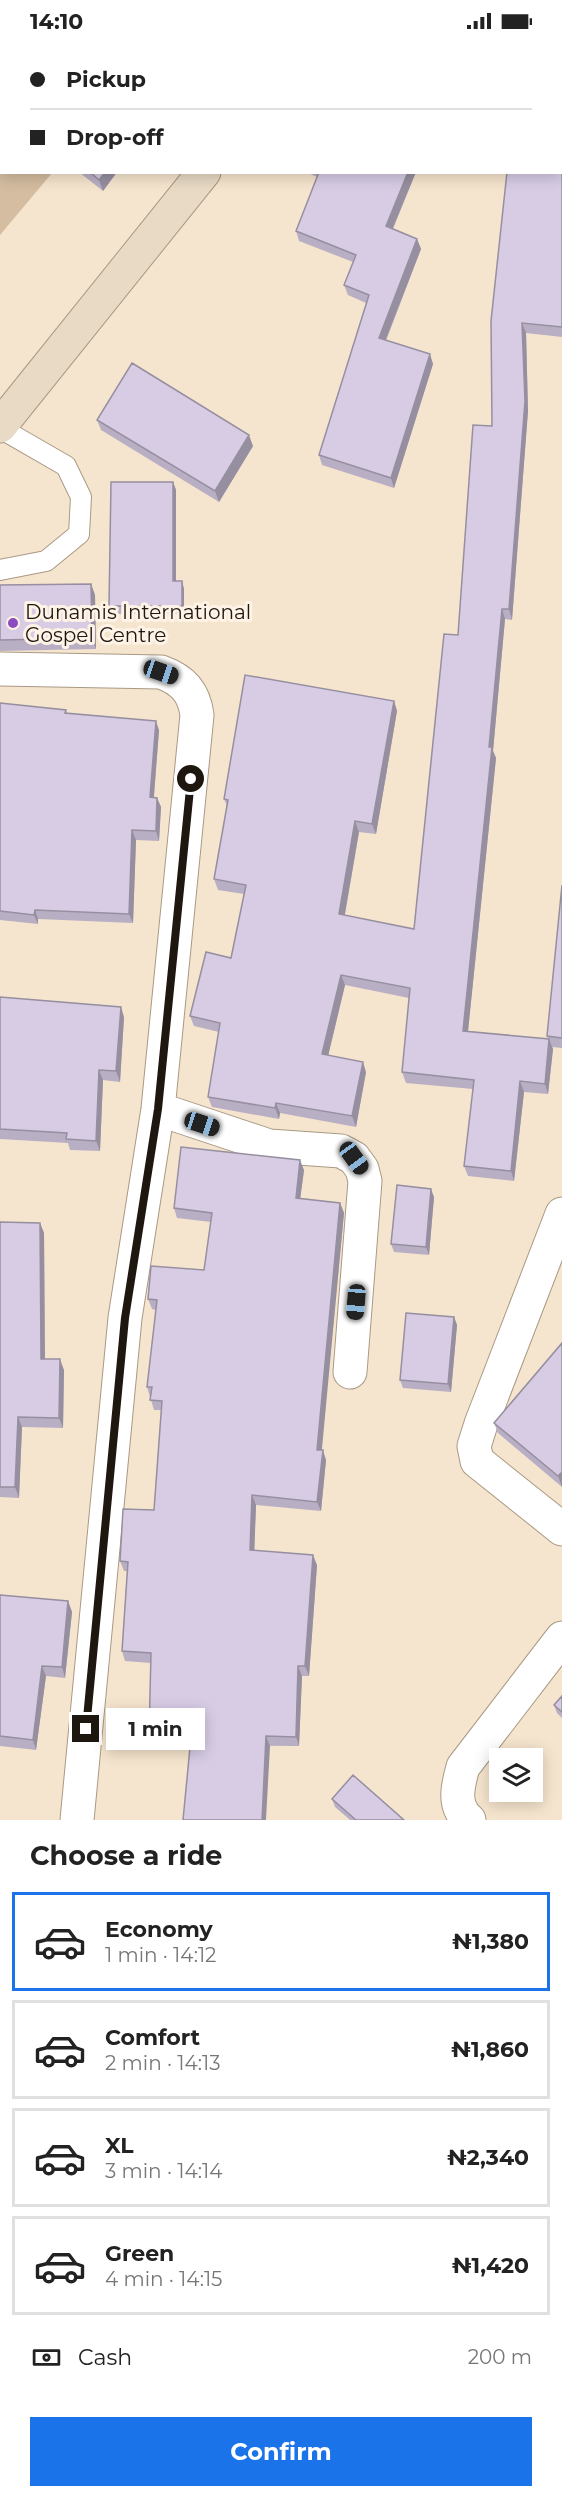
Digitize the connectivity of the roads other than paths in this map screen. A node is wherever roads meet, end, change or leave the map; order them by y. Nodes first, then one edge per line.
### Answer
1 (202, 174) edge
2 (0, 427) edge
3 (0, 570) edge
4 (0, 669) edge
5 (158, 1109) junction
6 (562, 1214) edge
7 (350, 1372) dead end
8 (562, 1529) edge
9 (562, 1638) edge
10 (77, 1820) edge
11 (469, 1820) edge

1 - 2 street
2 - 3 lane
4 - 5 street
5 - 7 street
5 - 10 street
6 - 8 street
9 - 11 street

